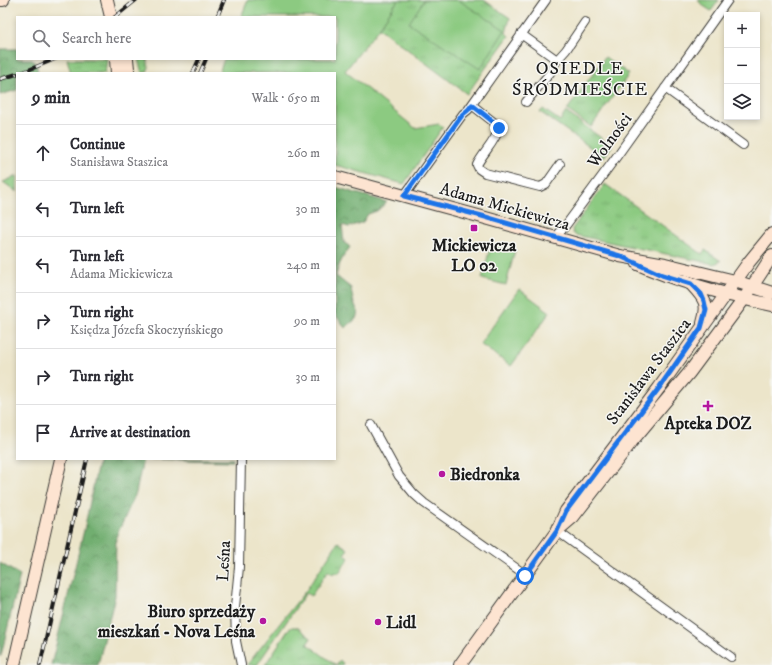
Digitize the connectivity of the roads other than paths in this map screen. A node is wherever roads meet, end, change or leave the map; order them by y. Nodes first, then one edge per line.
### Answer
1 (107, 0) edge
2 (114, 0) edge
3 (546, 0) edge
4 (728, 0) edge
5 (111, 16) edge
6 (118, 16) edge
7 (585, 22) dead end
8 (521, 34) junction
9 (116, 60) edge
10 (557, 60) junction
11 (116, 72) edge
12 (665, 88) junction
13 (526, 102) dead end
14 (472, 105) junction
15 (743, 145) dead end
16 (560, 164) dead end
17 (336, 177) edge
18 (404, 196) junction
19 (772, 234) edge
20 (555, 238) junction
21 (620, 256) junction
22 (771, 259) edge
23 (735, 281) junction
24 (691, 284) junction
25 (753, 286) junction
26 (772, 288) edge
27 (772, 293) edge
28 (726, 295) junction
29 (744, 299) junction
30 (772, 304) edge
31 (701, 328) junction
32 (371, 425) dead end
33 (61, 460) edge
34 (241, 460) edge
35 (557, 531) junction
36 (526, 575) junction
37 (731, 657) dead end
38 (14, 665) edge
39 (241, 665) edge
40 (460, 665) edge

1 - 5 street
2 - 6 street
3 - 8 street
4 - 12 street, Wolności
7 - 10 street
8 - 10 street
8 - 14 street
9 - 11 street
10 - 13 street
12 - 15 street
12 - 20 street, Wolności
14 - 16 street
14 - 18 street
17 - 18 street, Adama Mickiewicza
18 - 20 street, Adama Mickiewicza
19 - 23 street, Stanisława Staszica
20 - 21 street, Adama Mickiewicza
21 - 23 street, Adama Mickiewicza
21 - 24 street, Adama Mickiewicza
22 - 25 street, Stanisława Staszica
22 - 26 street
23 - 25 street, Adama Mickiewicza
23 - 28 street, Stanisława Staszica
24 - 28 street, Adama Mickiewicza
24 - 31 street
25 - 27 street, Adama Mickiewicza
25 - 29 street, Stanisława Staszica
28 - 29 street, Adama Mickiewicza
28 - 31 street, Stanisława Staszica
29 - 30 street, Adama Mickiewicza
29 - 35 street, Stanisława Staszica
31 - 35 street, Stanisława Staszica
32 - 36 street
33 - 38 street
34 - 39 street, Leśna
35 - 36 street, Stanisława Staszica
35 - 37 street
36 - 40 street, Stanisława Staszica

